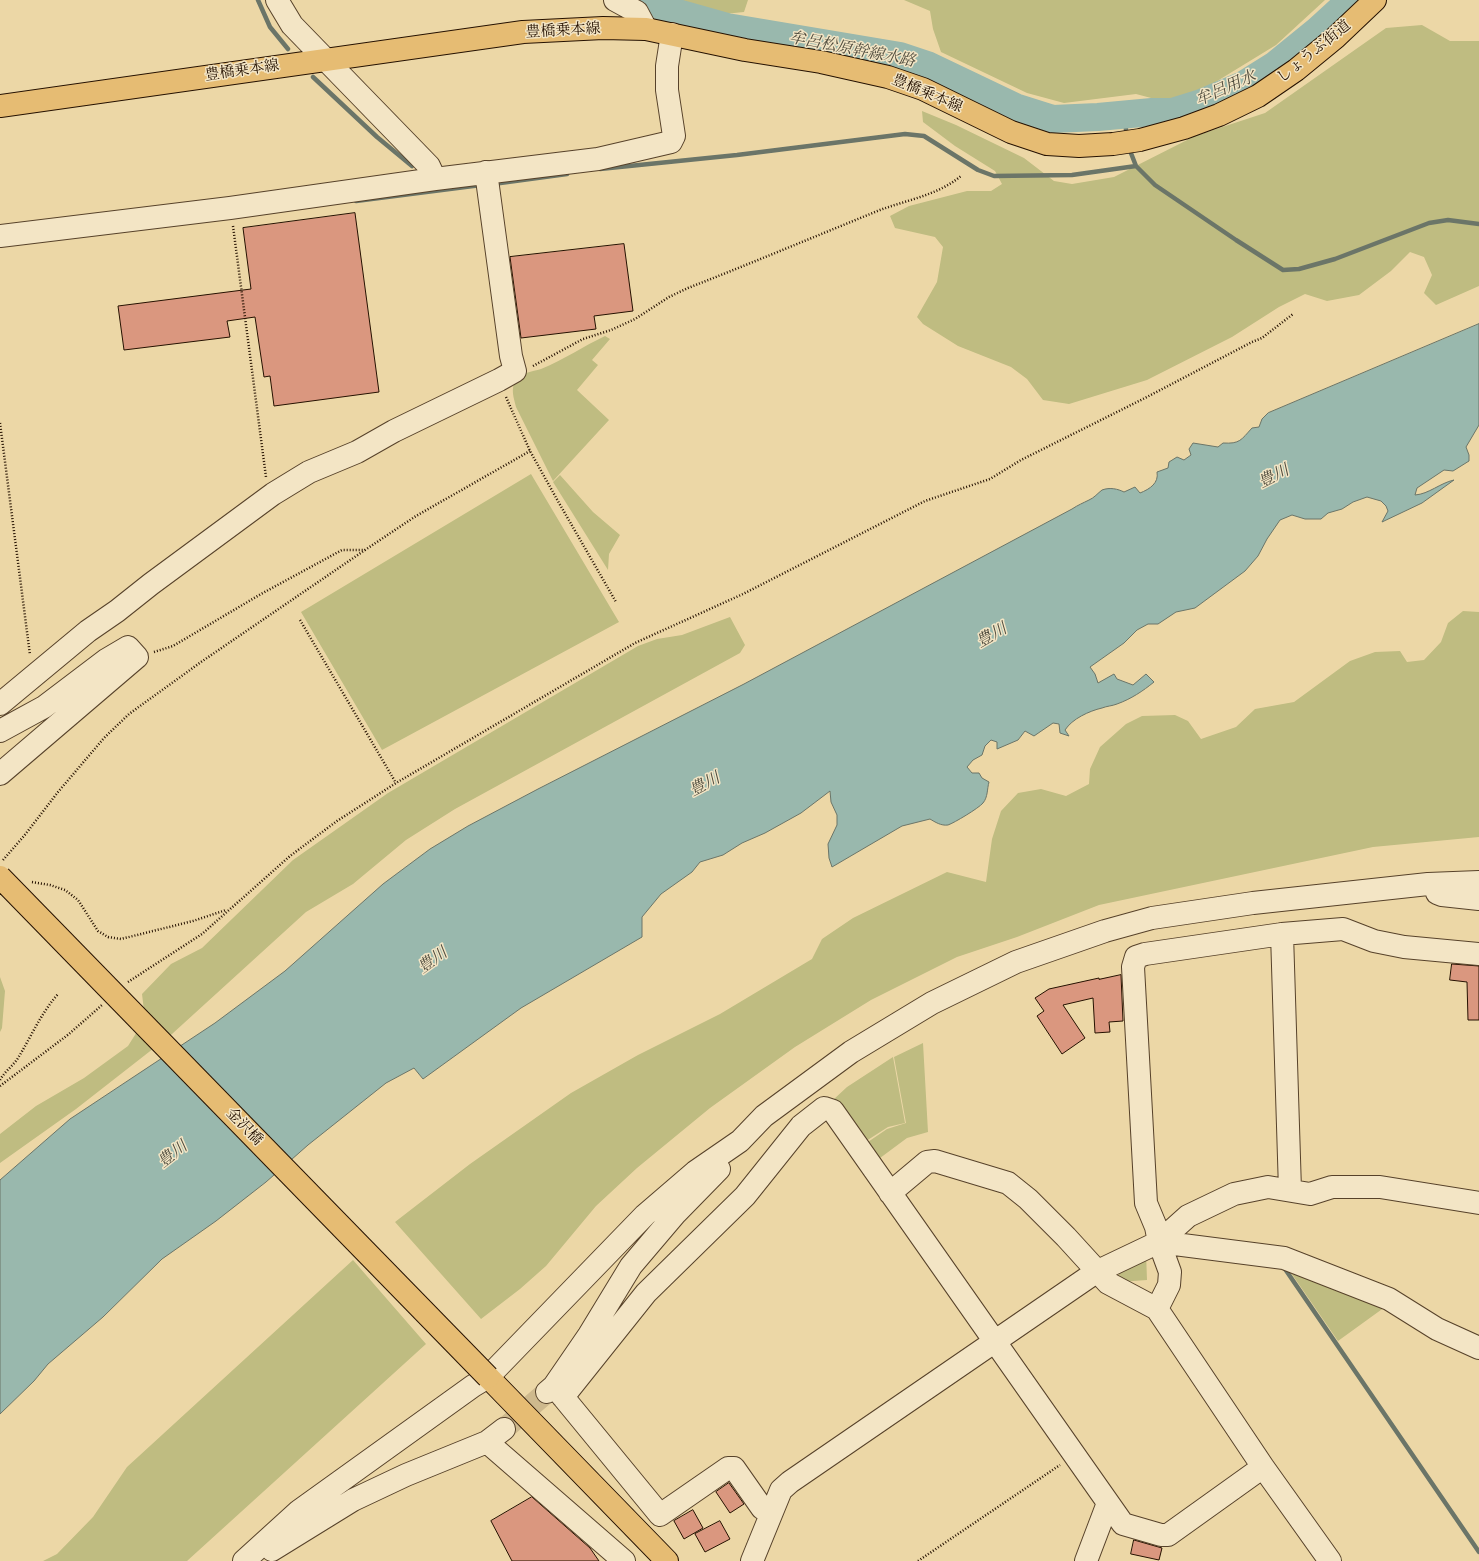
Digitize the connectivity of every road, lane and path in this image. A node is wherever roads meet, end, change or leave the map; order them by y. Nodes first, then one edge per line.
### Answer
1 (278, 0) edge
2 (615, 0) edge
3 (1375, 0) edge
4 (646, 29) junction
5 (672, 34) junction
6 (327, 59) junction
7 (0, 106) edge
8 (1113, 144) joint
9 (961, 176) dead end
10 (435, 179) junction
11 (487, 182) junction
12 (230, 208) junction
13 (0, 236) edge
14 (1293, 314) dead end
15 (507, 376) junction
16 (0, 423) edge
17 (530, 451) junction
18 (272, 494) junction
19 (365, 550) junction
20 (616, 602) dead end
21 (300, 620) dead end
22 (133, 652) junction
23 (38, 673) junction
24 (0, 704) edge
25 (0, 731) edge
26 (0, 774) edge
27 (396, 783) junction
28 (0, 863) edge
29 (0, 877) edge
30 (27, 881) dead end
31 (1479, 882) edge
32 (1428, 884) junction
33 (1479, 899) edge
34 (227, 910) junction
35 (1282, 934) junction
36 (1479, 954) edge
37 (125, 985) dead end
38 (58, 994) dead end
39 (102, 1005) dead end
40 (0, 1080) edge
41 (0, 1086) edge
42 (740, 1141) junction
43 (1290, 1190) junction
44 (890, 1193) junction
45 (1479, 1202) edge
46 (1159, 1242) junction
47 (1096, 1272) junction
48 (1157, 1309) junction
49 (995, 1342) junction
50 (1479, 1348) edge
51 (488, 1377) junction
52 (555, 1392) junction
53 (1075, 1455) junction
54 (1263, 1467) junction
55 (1108, 1503) junction
56 (770, 1514) junction
57 (244, 1561) edge
58 (260, 1561) edge
59 (624, 1561) edge
60 (668, 1561) edge
61 (752, 1561) edge
62 (918, 1561) edge
63 (1086, 1561) edge
64 (1330, 1561) edge

1 - 6 street
2 - 4 street
3 - 8 main road, しょうぶ街道
4 - 5 main road, 豊橋乗本線
4 - 6 main road, 豊橋乗本線
5 - 8 main road, 豊橋乗本線
5 - 11 street
6 - 7 main road, 豊橋乗本線
6 - 10 street
9 - 15 path
10 - 11 street
10 - 12 street
11 - 15 street
12 - 13 street
12 - 18 path
14 - 27 path
15 - 17 path
15 - 18 street
16 - 23 path
17 - 19 path
17 - 20 path
18 - 23 street
19 - 22 path
19 - 28 path
21 - 27 path
22 - 25 street
22 - 26 street
23 - 24 street
27 - 34 path
29 - 51 main road, 金沢橋, bridge
30 - 34 path
31 - 32 street
32 - 33 street
32 - 42 street
34 - 37 path
35 - 36 street
35 - 43 street
35 - 46 street
38 - 40 path
39 - 41 path
42 - 51 street
42 - 52 street
43 - 45 street
43 - 46 street
44 - 47 street
44 - 49 street
44 - 52 street
46 - 47 street
46 - 48 street
46 - 50 street
47 - 48 street
47 - 49 street
48 - 54 street
49 - 53 street
49 - 56 street
51 - 57 street
51 - 60 main road, 金沢橋
52 - 56 street
53 - 55 street
53 - 62 path
54 - 55 street
54 - 64 street
55 - 63 street
56 - 61 street
58 - 59 street

